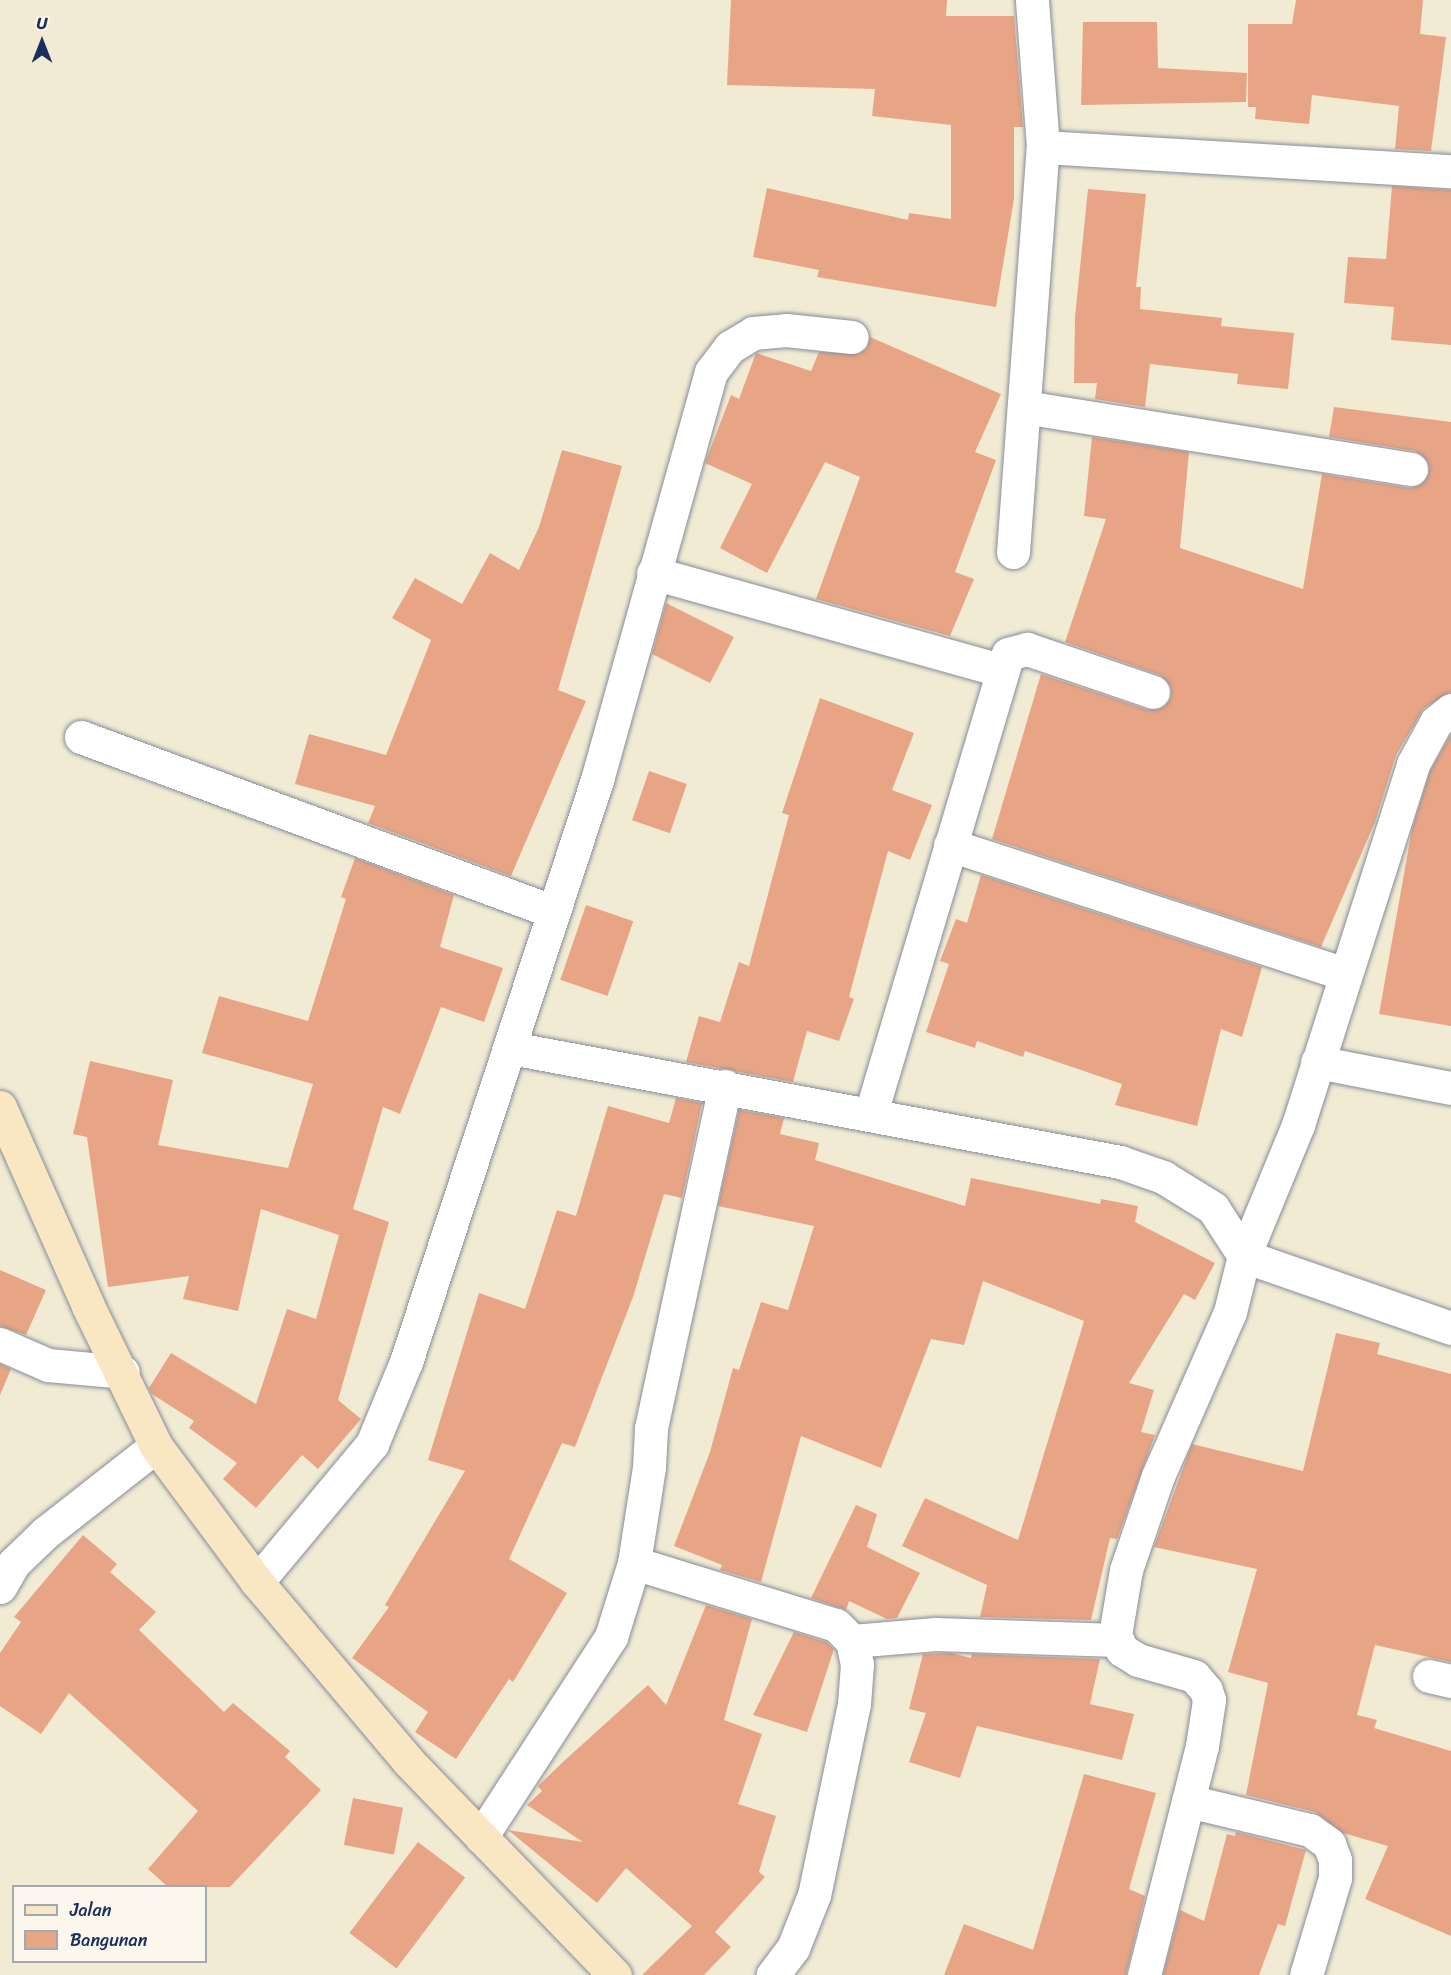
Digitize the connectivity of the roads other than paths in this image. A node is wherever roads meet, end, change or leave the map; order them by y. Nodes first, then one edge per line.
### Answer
1 (1032, 0) edge
2 (1043, 147) junction
3 (1451, 171) edge
4 (852, 337) dead end
5 (1024, 407) junction
6 (1411, 469) dead end
7 (1013, 552) dead end
8 (653, 573) junction
9 (1001, 670) junction
10 (1154, 692) dead end
11 (1451, 710) edge
12 (81, 736) dead end
13 (950, 845) junction
14 (554, 912) junction
15 (1344, 974) junction
16 (510, 1048) junction
17 (1317, 1062) junction
18 (725, 1086) junction
19 (1451, 1088) edge
20 (0, 1107) edge
21 (871, 1113) junction
22 (1244, 1256) junction
23 (1451, 1328) edge
24 (0, 1344) edge
25 (123, 1372) junction
26 (156, 1446) junction
27 (634, 1563) junction
28 (257, 1581) junction
29 (0, 1587) edge
30 (1116, 1640) junction
31 (852, 1641) junction
32 (1188, 1801) junction
33 (481, 1837) junction
34 (615, 1975) edge
35 (773, 1975) edge
36 (1144, 1975) edge
37 (1306, 1975) edge

1 - 2 street
2 - 3 street
2 - 5 street
4 - 8 street
5 - 6 street
5 - 7 street
8 - 9 street
8 - 14 street
9 - 10 street
9 - 13 street
11 - 15 street
12 - 14 street
13 - 15 street
13 - 21 street
14 - 16 street
15 - 17 street
16 - 18 street
16 - 28 street
17 - 19 street
17 - 22 street
18 - 21 street
18 - 27 street
20 - 25 street
21 - 22 street
22 - 23 street
22 - 30 street
24 - 25 street
25 - 26 street
26 - 28 street
26 - 29 street
27 - 31 street
27 - 33 street
28 - 33 street
30 - 31 street
30 - 32 street
31 - 35 street
32 - 36 street
32 - 37 street
33 - 34 street

